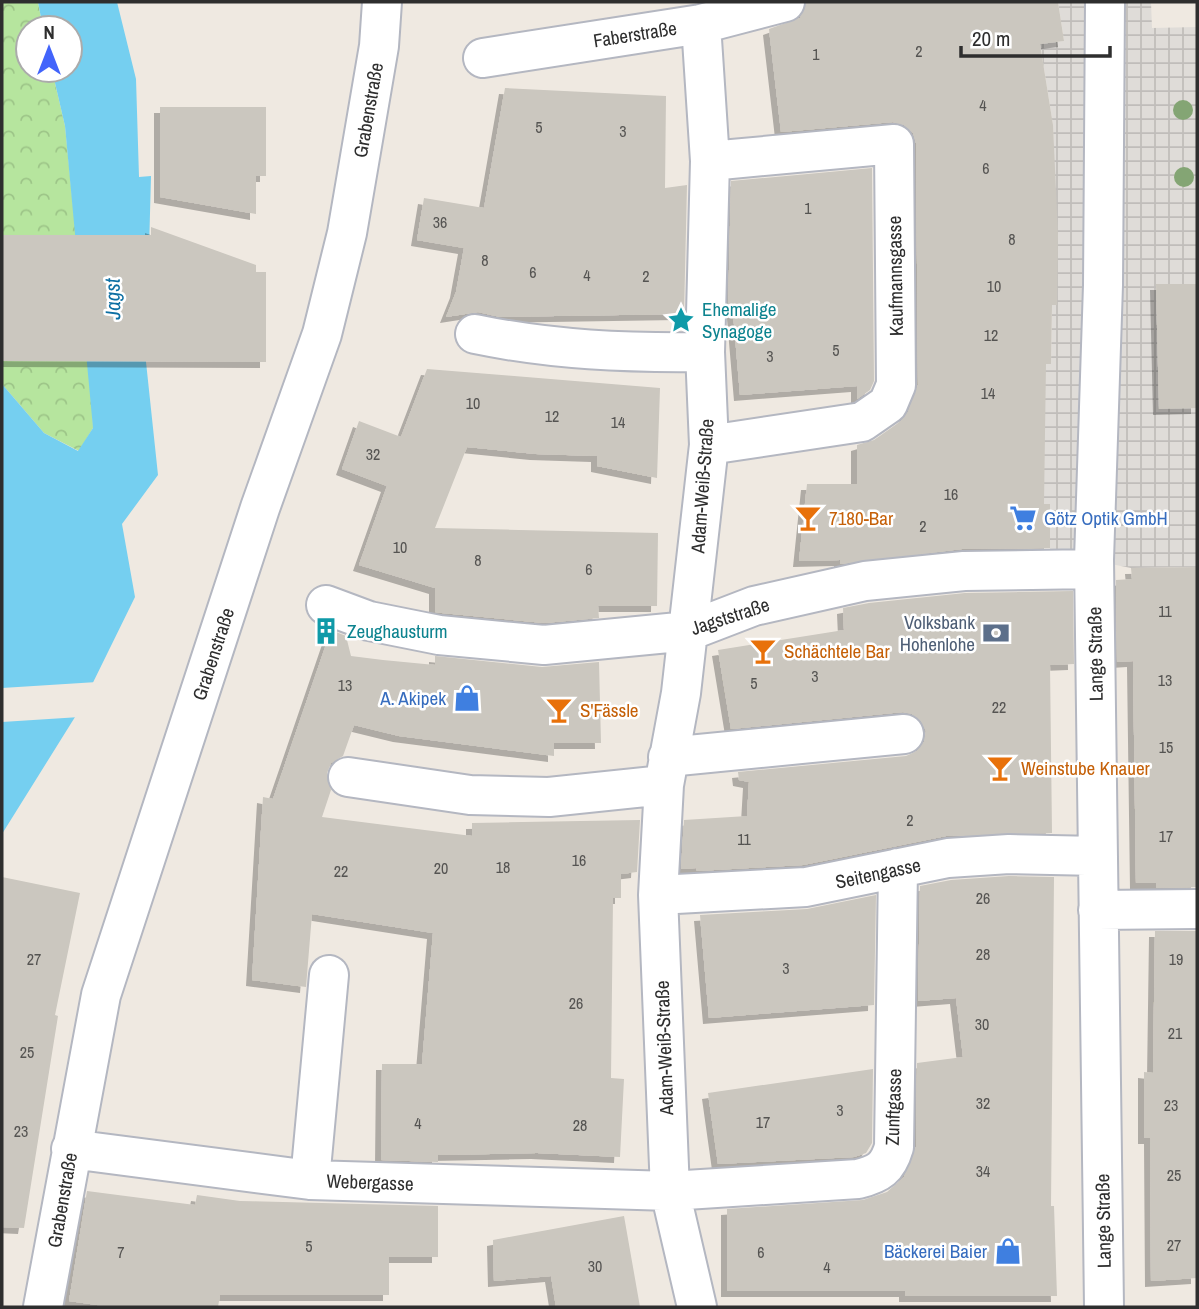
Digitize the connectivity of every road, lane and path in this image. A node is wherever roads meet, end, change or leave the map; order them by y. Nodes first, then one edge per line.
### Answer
1 (382, 2) edge
2 (785, 2) edge
3 (1105, 2) edge
4 (701, 24) junction
5 (483, 58) dead end
6 (710, 161) junction
7 (475, 334) dead end
8 (705, 352) junction
9 (709, 444) junction
10 (1094, 569) junction
11 (326, 605) dead end
12 (690, 631) junction
13 (904, 734) dead end
14 (666, 771) junction
15 (348, 777) dead end
16 (1098, 856) junction
17 (898, 868) junction
18 (658, 895) junction
19 (1098, 909) junction
20 (1197, 909) edge
21 (329, 975) dead end
22 (71, 1149) junction
23 (310, 1180) junction
24 (670, 1191) junction
25 (43, 1307) edge
26 (696, 1307) edge
27 (1104, 1307) edge

1 - 22 street, Grabenstraße
2 - 4 street, Faberstraße
3 - 10 street, Lange Straße
4 - 5 street, Faberstraße
4 - 6 street, Adam-Weiß-Straße
6 - 8 street, Adam-Weiß-Straße
6 - 9 street, Kaufmannsgasse
7 - 8 street
8 - 9 street, Adam-Weiß-Straße
9 - 12 street, Adam-Weiß-Straße
10 - 12 street, Jagststraße
10 - 16 street, Lange Straße
11 - 12 street, Jagststraße
12 - 14 street, Adam-Weiß-Straße
13 - 14 street
14 - 15 street
14 - 18 street, Adam-Weiß-Straße
16 - 17 street, Seitengasse
16 - 19 street, Lange Straße
17 - 18 street, Seitengasse
17 - 24 street, Zunftgasse
18 - 24 street, Adam-Weiß-Straße
19 - 20 street
19 - 27 street, Lange Straße
21 - 23 street
22 - 23 street, Webergasse
22 - 25 street, Grabenstraße
23 - 24 street, Webergasse
24 - 26 street, Adam-Weiß-Straße

